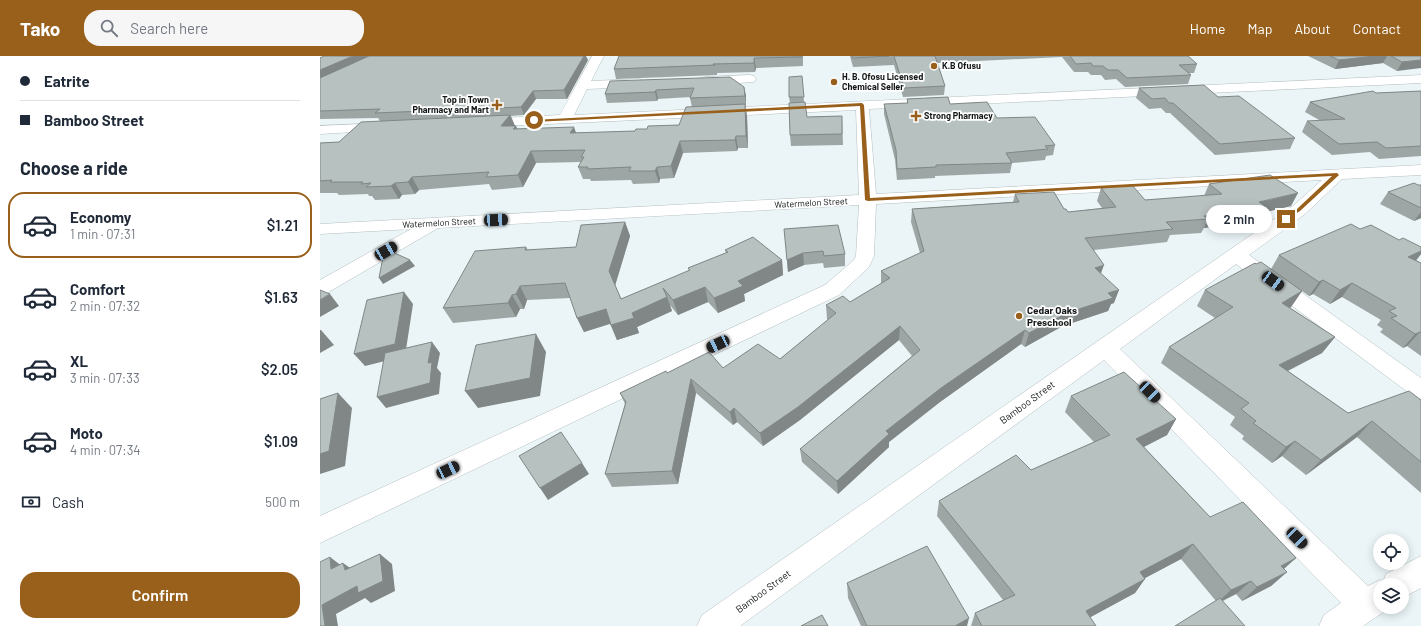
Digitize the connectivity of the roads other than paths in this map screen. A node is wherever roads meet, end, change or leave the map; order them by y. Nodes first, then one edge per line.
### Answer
1 (598, 56) edge
2 (750, 79) dead end
3 (1421, 79) edge
4 (695, 81) edge
5 (647, 83) edge
6 (584, 85) junction
7 (862, 105) junction
8 (565, 119) junction
9 (470, 123) edge
10 (399, 126) edge
11 (320, 130) edge
12 (1421, 170) edge
13 (1337, 175) junction
14 (868, 200) junction
15 (434, 223) junction
16 (320, 229) edge
17 (1235, 254) junction
18 (320, 288) edge
19 (1105, 347) junction
20 (1421, 390) edge
21 (320, 530) edge
22 (1373, 600) edge
23 (713, 626) edge
24 (1335, 626) edge

1 - 6 street
2 - 4 street
3 - 7 street
5 - 6 street
6 - 8 street
7 - 8 street
7 - 14 street
8 - 9 street
10 - 11 street
12 - 13 street, Watermelon Street
13 - 14 street, Watermelon Street
13 - 17 street, Bamboo Street
14 - 15 street, Watermelon Street
14 - 21 street
15 - 16 street, Watermelon Street
15 - 18 street
17 - 19 street, Bamboo Street
17 - 20 street
19 - 22 street
19 - 23 street, Bamboo Street
22 - 24 street

